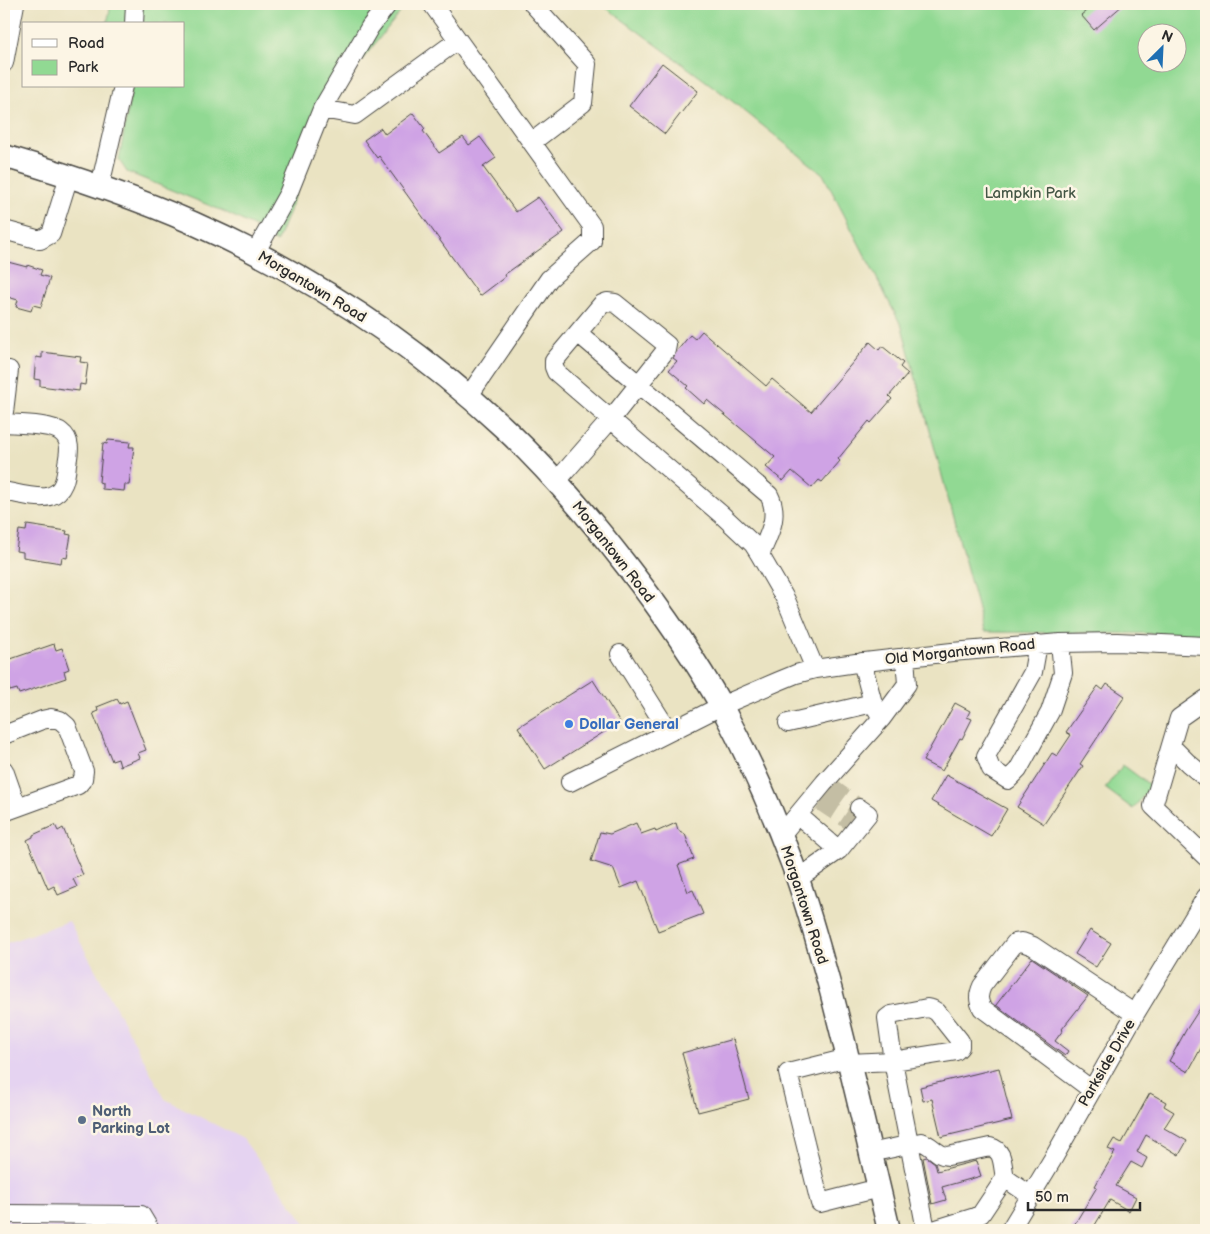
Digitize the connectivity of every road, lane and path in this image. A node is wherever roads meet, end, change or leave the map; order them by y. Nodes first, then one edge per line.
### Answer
1 (16, 4) edge
2 (135, 4) edge
3 (388, 4) edge
4 (432, 4) edge
5 (533, 4) edge
6 (134, 22) edge
7 (458, 40) junction
8 (4, 63) edge
9 (122, 88) edge
10 (322, 109) junction
11 (532, 142) junction
12 (4, 156) edge
13 (69, 176) junction
14 (100, 186) junction
15 (4, 230) edge
16 (255, 253) junction
17 (578, 333) junction
18 (9, 370) dead end
19 (638, 384) junction
20 (468, 397) junction
21 (4, 412) edge
22 (611, 419) junction
23 (4, 423) edge
24 (556, 482) junction
25 (4, 491) edge
26 (760, 555) junction
27 (1060, 643) junction
28 (1038, 644) junction
29 (1206, 646) edge
30 (620, 654) dead end
31 (906, 657) junction
32 (862, 662) junction
33 (815, 669) junction
34 (1206, 699) edge
35 (873, 703) junction
36 (721, 706) junction
37 (882, 718) junction
38 (788, 723) dead end
39 (670, 732) junction
40 (4, 735) edge
41 (1171, 746) junction
42 (4, 770) edge
43 (1206, 778) edge
44 (570, 782) dead end
45 (10, 810) edge
46 (798, 814) junction
47 (856, 819) dead end
48 (781, 835) junction
49 (839, 850) junction
50 (1206, 857) edge
51 (798, 880) junction
52 (1206, 897) edge
53 (1135, 1014) junction
54 (848, 1060) junction
55 (1092, 1090) junction
56 (910, 1144) junction
57 (870, 1153) junction
58 (1005, 1178) junction
59 (878, 1188) junction
60 (1031, 1196) junction
61 (4, 1214) edge
62 (150, 1230) edge
63 (888, 1230) edge
64 (926, 1230) edge
65 (933, 1230) edge
66 (1010, 1230) edge

1 - 8 street
2 - 6 street
3 - 10 street
4 - 7 street
5 - 11 street
7 - 10 street
7 - 11 street
9 - 14 street
10 - 16 street
11 - 20 street
12 - 13 main road, Morgantown Road
13 - 14 main road, Morgantown Road
13 - 15 street
14 - 16 main road, Morgantown Road
16 - 20 main road, Morgantown Road
17 - 19 street
17 - 19 street
17 - 22 street
18 - 21 street
19 - 22 street
19 - 26 street
20 - 24 main road, Morgantown Road
22 - 24 street
22 - 26 street
23 - 25 street
24 - 36 main road, Morgantown Road
26 - 33 street
27 - 28 street, Old Morgantown Road
27 - 28 street
27 - 29 street, Old Morgantown Road
28 - 31 street, Old Morgantown Road
30 - 39 street
31 - 32 street, Old Morgantown Road
31 - 37 street
32 - 33 street, Old Morgantown Road
32 - 35 street
33 - 36 street, Old Morgantown Road
34 - 41 street
35 - 37 street
35 - 38 street
36 - 39 street, Old Morgantown Road
36 - 48 main road, Morgantown Road
37 - 46 street
39 - 44 street, Old Morgantown Road
40 - 45 street
41 - 43 street
41 - 50 street
42 - 45 street
46 - 48 street
46 - 49 street
47 - 49 street
48 - 51 main road, Morgantown Road
49 - 51 street
51 - 54 main road, Morgantown Road
52 - 53 street, Parkside Drive
53 - 55 street, Parkside Drive
53 - 55 street
54 - 56 street
54 - 57 main road, Morgantown Road
54 - 59 street
55 - 60 street, Parkside Drive
56 - 57 street
56 - 58 street
56 - 64 street
57 - 59 main road, Morgantown Road
58 - 60 street
58 - 65 street
59 - 63 main road, Morgantown Road
60 - 66 street, Parkside Drive
61 - 62 street

